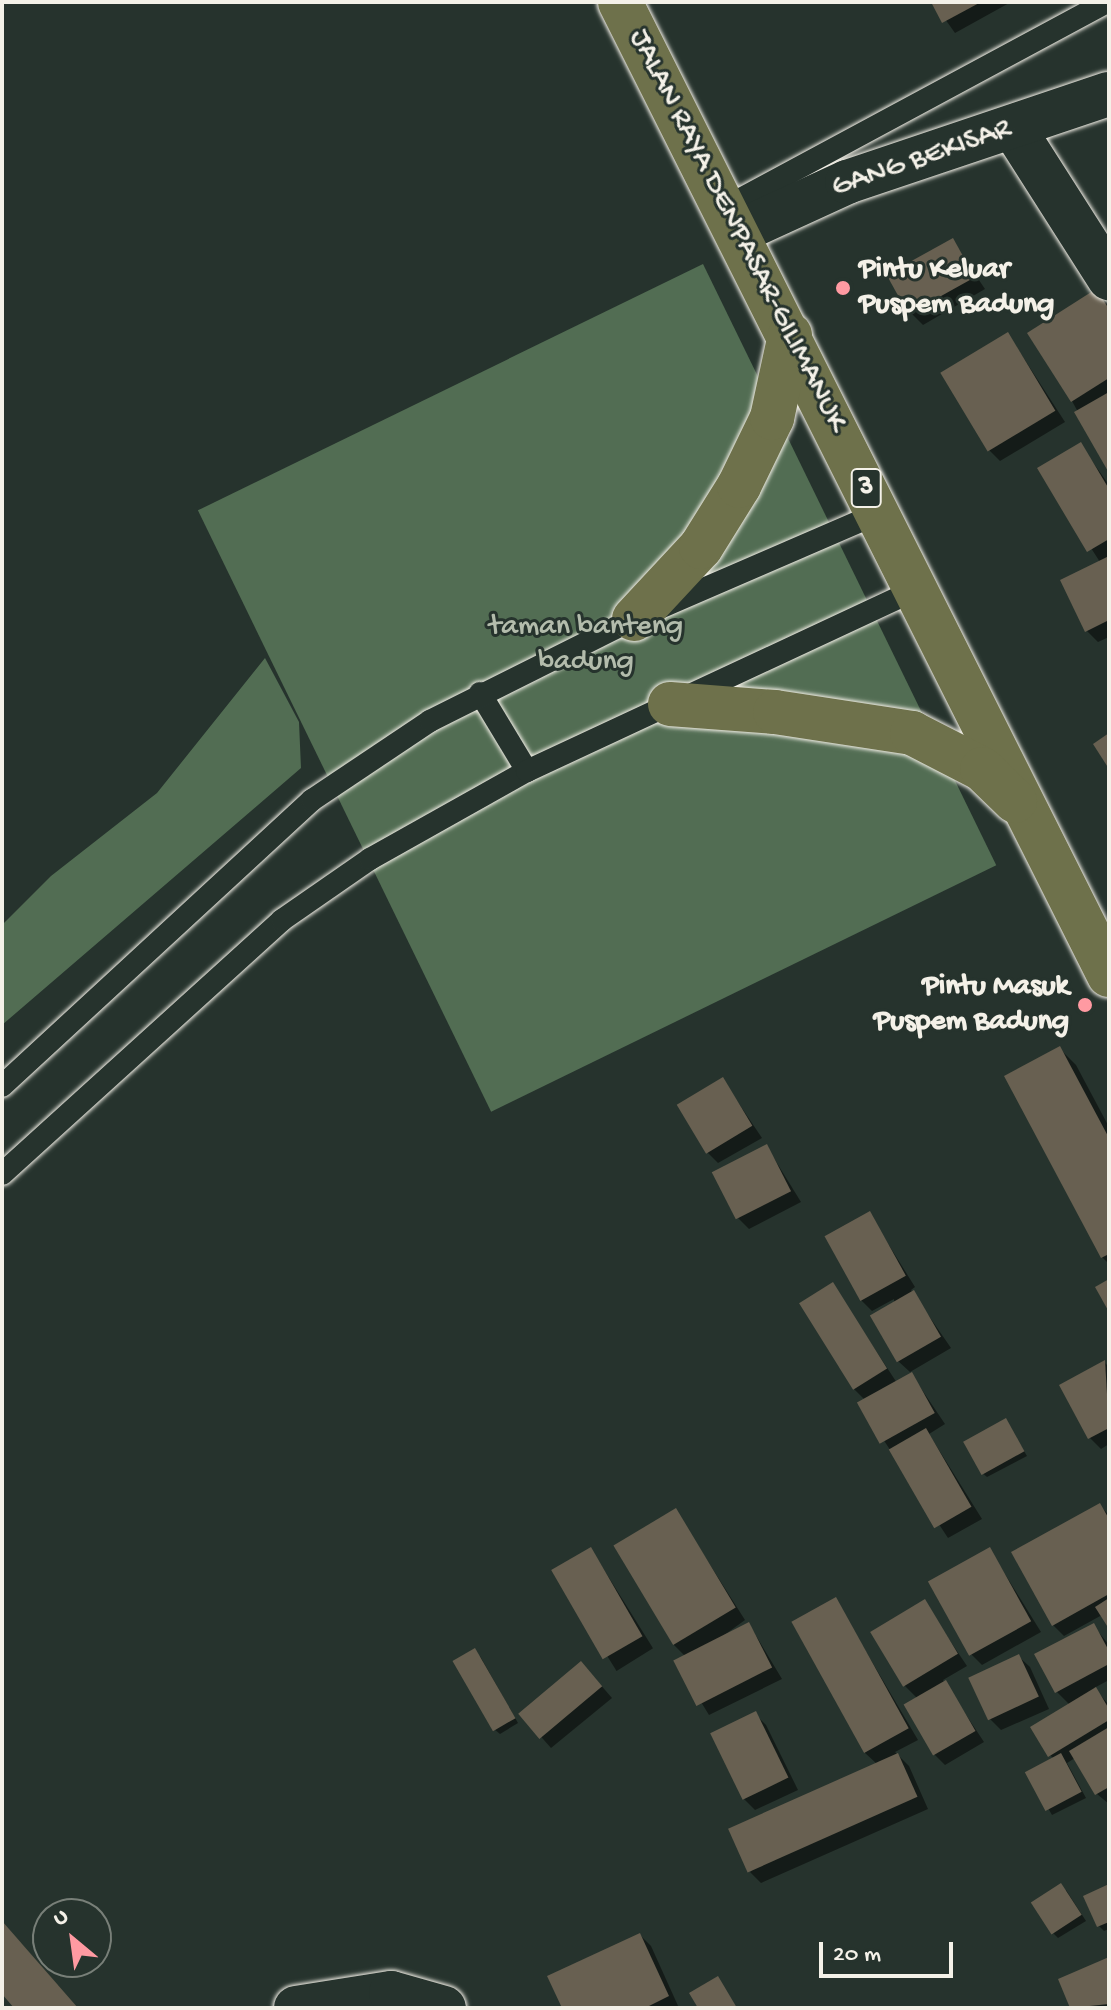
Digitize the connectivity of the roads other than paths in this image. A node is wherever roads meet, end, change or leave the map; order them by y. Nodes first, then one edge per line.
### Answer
1 (620, 2) edge
2 (1107, 2) edge
3 (1081, 8) edge
4 (1109, 94) edge
5 (1014, 129) junction
6 (732, 220) junction
7 (1109, 278) edge
8 (790, 335) junction
9 (879, 513) junction
10 (917, 589) junction
11 (634, 619) junction
12 (480, 693) junction
13 (670, 704) junction
14 (527, 771) junction
15 (1031, 816) junction
16 (1109, 975) edge
17 (2, 1086) edge
18 (2, 1174) edge
19 (296, 2008) edge
20 (444, 2008) edge

1 - 6 highway, JALAN RAYA DENPASAR-GILIMANUK / 3
2 - 3 lane
3 - 6 lane
4 - 5 street, GANG BEKISAR
5 - 6 street, GANG BEKISAR
5 - 7 street
6 - 8 highway, JALAN RAYA DENPASAR-GILIMANUK / 3
8 - 9 highway, JALAN RAYA DENPASAR-GILIMANUK / 3
8 - 11 highway
9 - 10 highway, JALAN RAYA DENPASAR-GILIMANUK / 3
9 - 11 lane
10 - 13 lane
10 - 15 highway, JALAN RAYA DENPASAR-GILIMANUK / 3
11 - 12 lane
12 - 14 lane
12 - 17 lane
13 - 14 lane
13 - 15 highway
14 - 18 lane
15 - 16 highway, JALAN RAYA DENPASAR-GILIMANUK / 3
19 - 20 street

